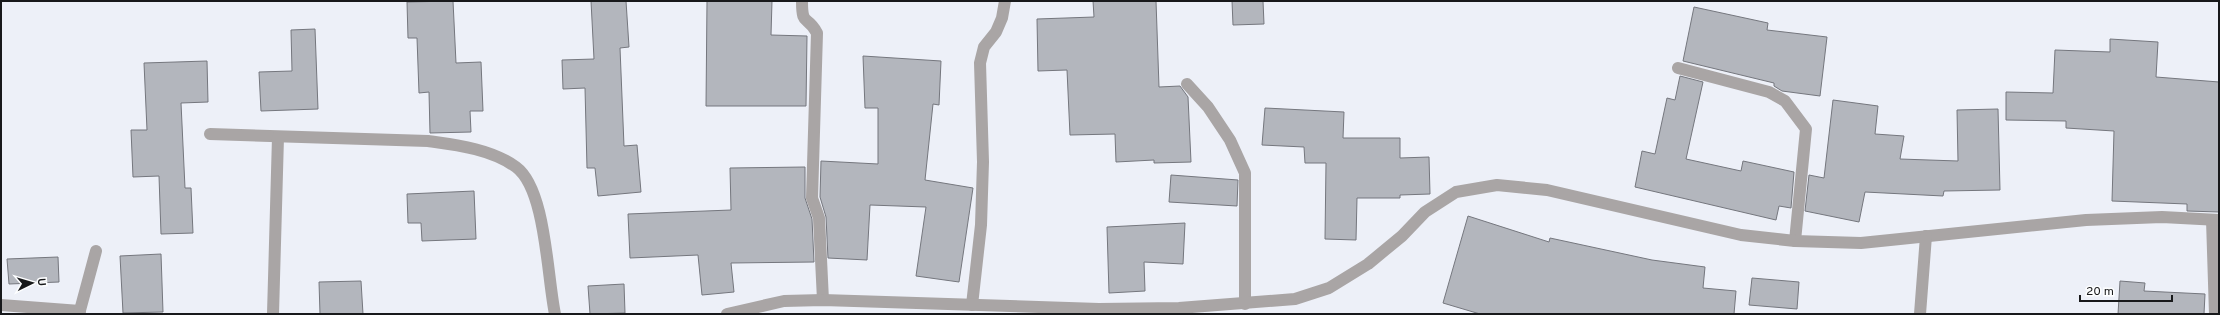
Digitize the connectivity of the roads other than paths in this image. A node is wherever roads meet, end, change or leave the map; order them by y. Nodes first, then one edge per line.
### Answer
1 (802, 1) edge
2 (1006, 1) edge
3 (1678, 68) dead end
4 (1187, 84) dead end
5 (210, 134) dead end
6 (278, 137) junction
7 (2215, 220) edge
8 (1926, 236) junction
9 (1795, 241) junction
10 (96, 251) dead end
11 (823, 300) junction
12 (1245, 304) junction
13 (1, 305) edge
14 (972, 305) junction
15 (79, 312) edge
16 (273, 314) edge
17 (555, 314) edge
18 (727, 314) edge
19 (1920, 314) edge
20 (2215, 314) edge

1 - 11 street
2 - 14 street
3 - 9 street
4 - 12 street
5 - 6 street
6 - 16 street
6 - 17 street
7 - 8 street
7 - 20 street
8 - 9 street
8 - 19 street
9 - 12 street
10 - 15 street
11 - 14 street
11 - 18 street
12 - 14 street
13 - 15 street

